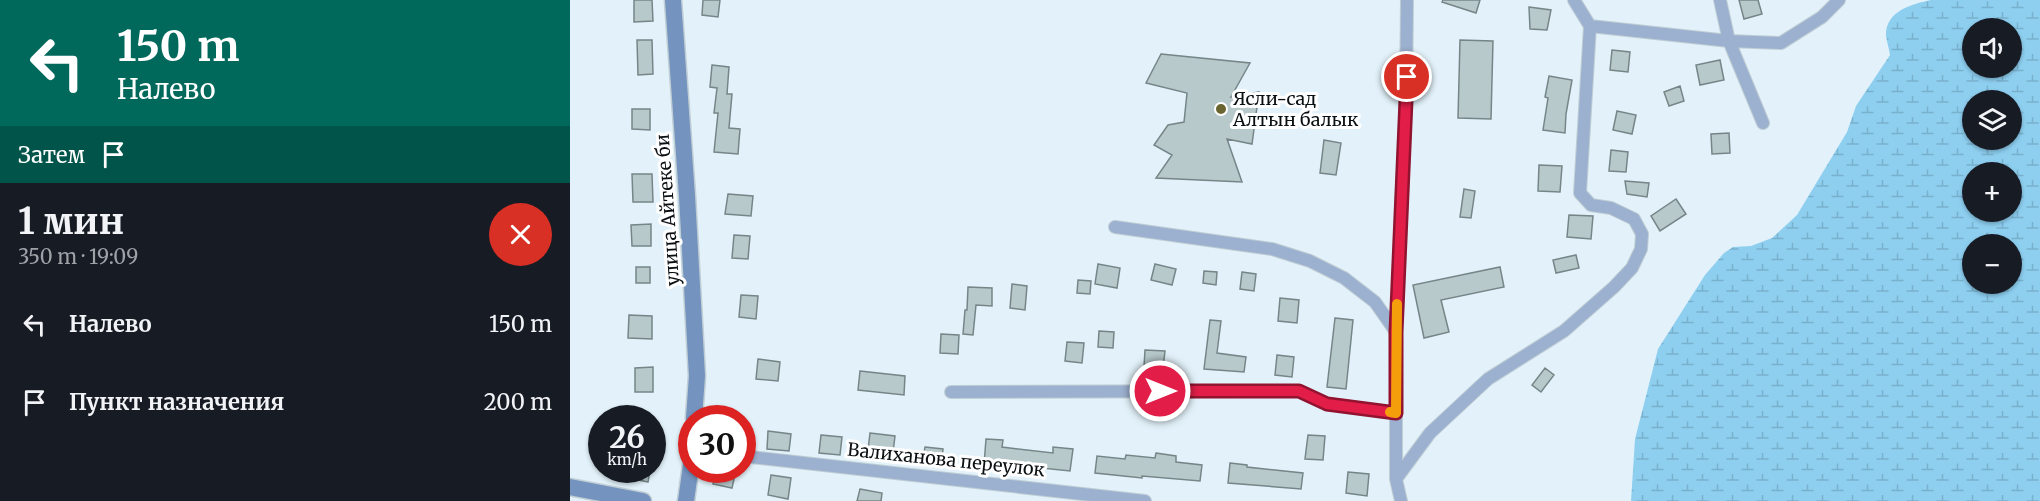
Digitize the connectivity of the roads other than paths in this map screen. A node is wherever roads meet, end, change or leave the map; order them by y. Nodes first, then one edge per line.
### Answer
1 (673, 0) edge
2 (1407, 0) edge
3 (1574, 0) edge
4 (1720, 0) edge
5 (1839, 0) edge
6 (1590, 26) junction
7 (1729, 41) junction
8 (1763, 123) dead end
9 (1115, 227) dead end
10 (1396, 332) junction
11 (951, 392) dead end
12 (695, 405) edge
13 (1396, 413) junction
14 (756, 458) edge
15 (1396, 479) junction
16 (689, 483) edge
17 (570, 487) edge
18 (642, 501) edge
19 (686, 501) edge
20 (1145, 501) edge
21 (1401, 501) edge

1 - 12 street, улица Айтеке би
2 - 10 street
3 - 6 street
4 - 7 street
5 - 7 street
6 - 7 street
6 - 15 street
7 - 8 street
9 - 10 street
10 - 13 street
11 - 13 street
13 - 15 street
14 - 20 street, Валиханова переулок
15 - 21 street
16 - 19 street
17 - 18 street

